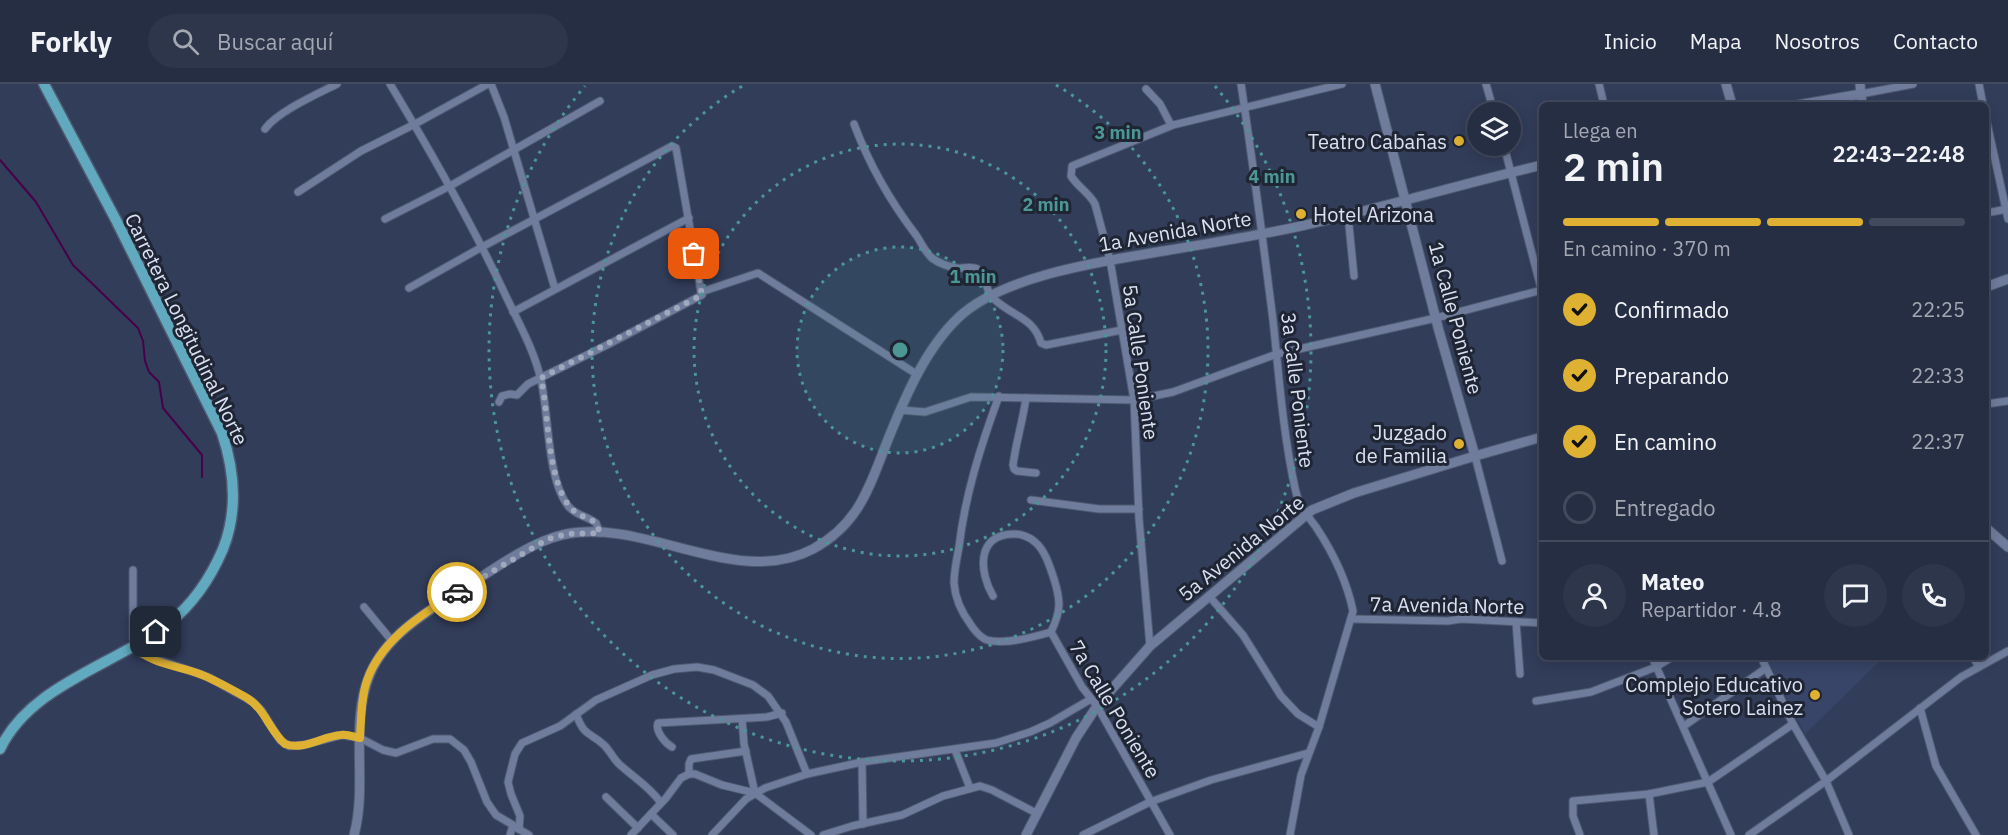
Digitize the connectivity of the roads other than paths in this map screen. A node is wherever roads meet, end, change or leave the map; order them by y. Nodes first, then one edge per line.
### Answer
1 (44, 84) edge
2 (337, 84) edge
3 (390, 84) edge
4 (489, 84) edge
5 (1241, 84) edge
6 (1342, 84) edge
7 (1376, 84) edge
8 (1486, 84) edge
9 (1599, 84) edge
10 (1726, 84) edge
11 (1913, 84) edge
12 (1979, 84) edge
13 (1146, 89) dead end
14 (1860, 89) edge
15 (600, 101) dead end
16 (1491, 102) edge
17 (1603, 102) edge
18 (1731, 102) edge
19 (1810, 102) edge
20 (1982, 102) edge
21 (1245, 108) junction
22 (415, 124) junction
23 (854, 124) dead end
24 (1171, 125) junction
25 (265, 129) dead end
26 (1989, 131) edge
27 (514, 150) junction
28 (1507, 156) edge
29 (1539, 166) edge
30 (1511, 172) junction
31 (450, 186) junction
32 (298, 192) dead end
33 (1406, 201) junction
34 (2007, 209) edge
35 (1989, 212) edge
36 (1348, 215) junction
37 (688, 218) junction
38 (386, 219) dead end
39 (535, 219) junction
40 (2008, 219) edge
41 (1263, 234) junction
42 (482, 246) junction
43 (1110, 260) junction
44 (1354, 276) dead end
45 (1539, 279) edge
46 (2008, 279) edge
47 (1989, 286) edge
48 (409, 288) dead end
49 (555, 289) junction
50 (701, 292) junction
51 (1539, 292) edge
52 (990, 296) junction
53 (513, 312) junction
54 (1436, 318) junction
55 (1122, 330) junction
56 (1276, 354) junction
57 (918, 375) junction
58 (541, 378) junction
59 (999, 396) junction
60 (1026, 398) junction
61 (1134, 400) junction
62 (2008, 401) edge
63 (499, 402) dead end
64 (1989, 404) edge
65 (900, 410) junction
66 (1539, 438) edge
67 (1474, 456) junction
68 (1036, 473) dead end
69 (1031, 500) dead end
70 (1139, 509) junction
71 (1306, 516) junction
72 (1989, 531) edge
73 (600, 533) junction
74 (2008, 547) edge
75 (1502, 561) dead end
76 (133, 570) dead end
77 (993, 596) dead end
78 (1209, 596) junction
79 (364, 607) dead end
80 (1352, 619) junction
81 (1516, 622) junction
82 (1539, 623) edge
83 (1050, 632) junction
84 (392, 641) junction
85 (134, 645) junction
86 (1150, 646) junction
87 (2008, 651) edge
88 (1653, 660) edge
89 (1667, 660) edge
90 (1762, 660) edge
91 (1974, 660) edge
92 (1656, 667) junction
93 (1979, 667) junction
94 (1766, 668) junction
95 (1520, 674) dead end
96 (1536, 701) dead end
97 (1094, 702) junction
98 (1920, 708) junction
99 (782, 713) junction
100 (576, 714) junction
101 (742, 719) junction
102 (1793, 723) junction
103 (1684, 726) junction
104 (1319, 727) junction
105 (360, 738) junction
106 (672, 747) dead end
107 (0, 749) edge
108 (955, 750) junction
109 (746, 752) junction
110 (1308, 753) junction
111 (862, 762) junction
112 (689, 774) junction
113 (807, 774) junction
114 (1826, 781) junction
115 (1708, 782) junction
116 (970, 788) junction
117 (755, 793) junction
118 (1649, 794) junction
119 (606, 797) dead end
120 (1150, 802) junction
121 (661, 803) junction
122 (1036, 813) junction
123 (651, 814) junction
124 (863, 824) junction
125 (516, 827) junction
126 (638, 828) junction
127 (354, 835) edge
128 (510, 835) edge
129 (529, 835) edge
130 (631, 835) edge
131 (673, 835) edge
132 (712, 835) edge
133 (811, 835) edge
134 (823, 835) edge
135 (1026, 835) edge
136 (1083, 835) edge
137 (1170, 835) edge
138 (1290, 835) edge
139 (1581, 835) edge
140 (1654, 835) edge
141 (1731, 835) edge
142 (1749, 835) edge
143 (1849, 835) edge
144 (1976, 835) edge

1 - 85 main road, Carretera Longitudinal Norte
2 - 25 street
3 - 22 street
4 - 22 street
4 - 27 street
5 - 21 street, 3a Calle Poniente
6 - 21 street
7 - 33 main road, 1a Calle Poniente
8 - 16 street
9 - 17 street
10 - 18 main road
11 - 14 street
12 - 20 street
13 - 24 street
14 - 19 main road
15 - 27 street
21 - 24 street
21 - 41 street, 3a Calle Poniente
22 - 31 street
22 - 32 street
23 - 52 street
24 - 43 street, 5a Calle Poniente
26 - 34 street
27 - 31 street
27 - 39 street
28 - 30 street
29 - 30 main road, 1a Avenida Norte
30 - 33 main road, 1a Avenida Norte
30 - 45 street
31 - 38 street
31 - 42 street
33 - 36 main road, 1a Avenida Norte
33 - 54 main road, 1a Calle Poniente
34 - 35 street
34 - 40 street
36 - 41 main road, 1a Avenida Norte
36 - 44 street
37 - 39 street
37 - 49 street
37 - 50 street
39 - 42 street
39 - 49 street
41 - 43 main road, 1a Avenida Norte
41 - 56 street, 3a Calle Poniente
42 - 48 street
42 - 53 street
43 - 52 main road, 1a Avenida Norte
43 - 55 street, 5a Calle Poniente
46 - 47 main road
49 - 53 street
50 - 57 street
50 - 58 street
51 - 54 street
52 - 55 street
52 - 57 main road, 1a Avenida Norte
53 - 58 street
54 - 56 street
54 - 67 main road, 1a Calle Poniente
55 - 61 street, 5a Calle Poniente
56 - 61 street
56 - 71 street, 3a Calle Poniente
57 - 65 main road, 1a Avenida Norte
58 - 63 street
58 - 73 street
59 - 60 street
59 - 65 street
59 - 83 street, 7a Calle Poniente
60 - 61 street
60 - 68 street
61 - 70 street, 5a Calle Poniente
62 - 64 street
65 - 73 main road, 1a Avenida Norte
66 - 67 main road, 5a Avenida Norte
67 - 71 main road, 5a Avenida Norte
67 - 75 street, 1a Calle Poniente
69 - 70 street
70 - 86 street, 5a Calle Poniente
71 - 78 main road, 5a Avenida Norte
71 - 80 street, 3a Calle Poniente
72 - 74 main road
73 - 84 main road, 1a Avenida Norte
76 - 85 street
77 - 83 street
78 - 86 main road, 5a Avenida Norte
78 - 104 street
79 - 84 street
80 - 81 street, 7a Avenida Norte
80 - 104 street, 3a Calle Poniente
81 - 82 street, 7a Avenida Norte
81 - 95 street
83 - 97 street, 7a Calle Poniente
84 - 105 main road, 1a Avenida Norte
85 - 105 street
85 - 107 main road, Carretera Longitudinal Norte
86 - 97 main road, 5a Avenida Norte
87 - 93 street
88 - 92 street
89 - 92 street
90 - 94 street
91 - 93 street
92 - 96 street
92 - 103 street
93 - 98 street
94 - 102 street
94 - 103 street
97 - 108 street, 5a Avenida Norte
97 - 120 street, 7a Calle Poniente
97 - 122 main road
98 - 114 street
98 - 144 street
99 - 100 street
99 - 101 street
99 - 113 street
100 - 121 street
100 - 125 street
101 - 106 street
101 - 109 street
102 - 114 street
102 - 115 street
103 - 115 street
104 - 110 street, 3a Calle Poniente
105 - 125 street
105 - 127 main road, 1a Avenida Norte
108 - 111 street, 5a Avenida Norte
108 - 116 street
109 - 112 street
109 - 117 street
110 - 120 street
110 - 138 street, 3a Calle Poniente
111 - 113 street, 5a Avenida Norte
111 - 124 street
112 - 117 street
112 - 121 street
113 - 117 street, 5a Avenida Norte
114 - 142 street
114 - 143 street
115 - 118 street
115 - 141 street
116 - 122 street
116 - 124 street
117 - 132 street, 5a Avenida Norte
117 - 133 street
118 - 139 street
118 - 140 street
119 - 126 street
120 - 136 street
120 - 137 street, 7a Calle Poniente
121 - 123 street
122 - 135 main road
123 - 126 street
123 - 131 street
124 - 134 street
125 - 128 street
125 - 129 street
126 - 130 street

